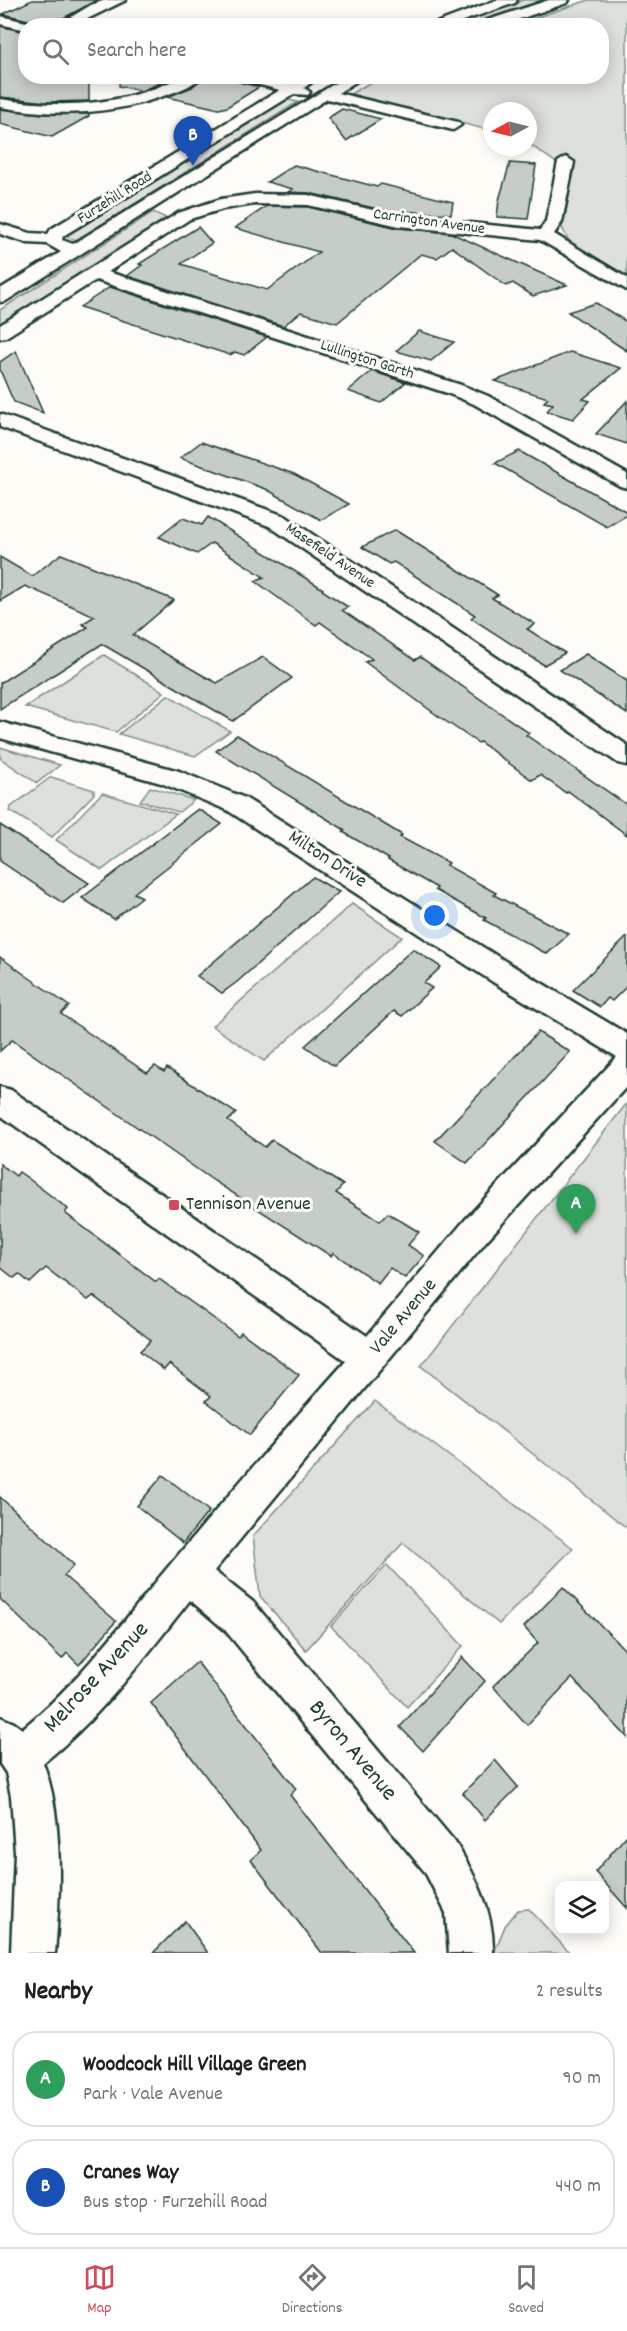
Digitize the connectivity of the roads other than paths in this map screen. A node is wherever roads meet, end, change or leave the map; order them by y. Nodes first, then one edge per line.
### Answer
1 (119, 0) edge
2 (510, 0) edge
3 (562, 0) edge
4 (77, 18) edge
5 (457, 18) edge
6 (509, 18) edge
7 (0, 20) edge
8 (18, 24) edge
9 (180, 84) edge
10 (272, 84) edge
11 (300, 84) edge
12 (344, 84) edge
13 (292, 89) junction
14 (324, 95) junction
15 (0, 103) edge
16 (453, 125) dead end
17 (566, 162) dead end
18 (148, 204) junction
19 (184, 216) junction
20 (0, 230) edge
21 (544, 235) junction
22 (53, 239) junction
23 (74, 251) junction
24 (93, 273) junction
25 (627, 285) edge
26 (0, 297) edge
27 (0, 333) edge
28 (0, 420) edge
29 (627, 482) edge
30 (0, 730) edge
31 (627, 757) edge
32 (627, 1049) edge
33 (627, 1066) edge
34 (0, 1099) edge
35 (370, 1358) junction
36 (189, 1575) junction
37 (10, 1746) edge
38 (33, 1953) edge
39 (471, 1953) edge

1 - 4 street
2 - 5 street
3 - 6 street
7 - 8 street
9 - 15 street
10 - 13 street
11 - 13 street, Furzehill Road
12 - 14 street, Furzehill Road
13 - 14 street
13 - 22 street, Furzehill Road
14 - 16 street
14 - 18 street, Furzehill Road
17 - 21 street
18 - 19 street
18 - 23 street, Furzehill Road
19 - 21 street, Carrington Avenue
19 - 24 street
20 - 22 street
21 - 25 street, Carrington Avenue
22 - 23 street, Furzehill Road
23 - 26 street, Furzehill Road
24 - 27 street
24 - 29 street, Lullington Garth
28 - 31 street, Masefield Avenue
30 - 32 street, Milton Drive
33 - 35 street, Vale Avenue
34 - 35 street
35 - 36 street, Vale Avenue
36 - 37 street, Melrose Avenue
36 - 39 street, Byron Avenue
37 - 38 street

